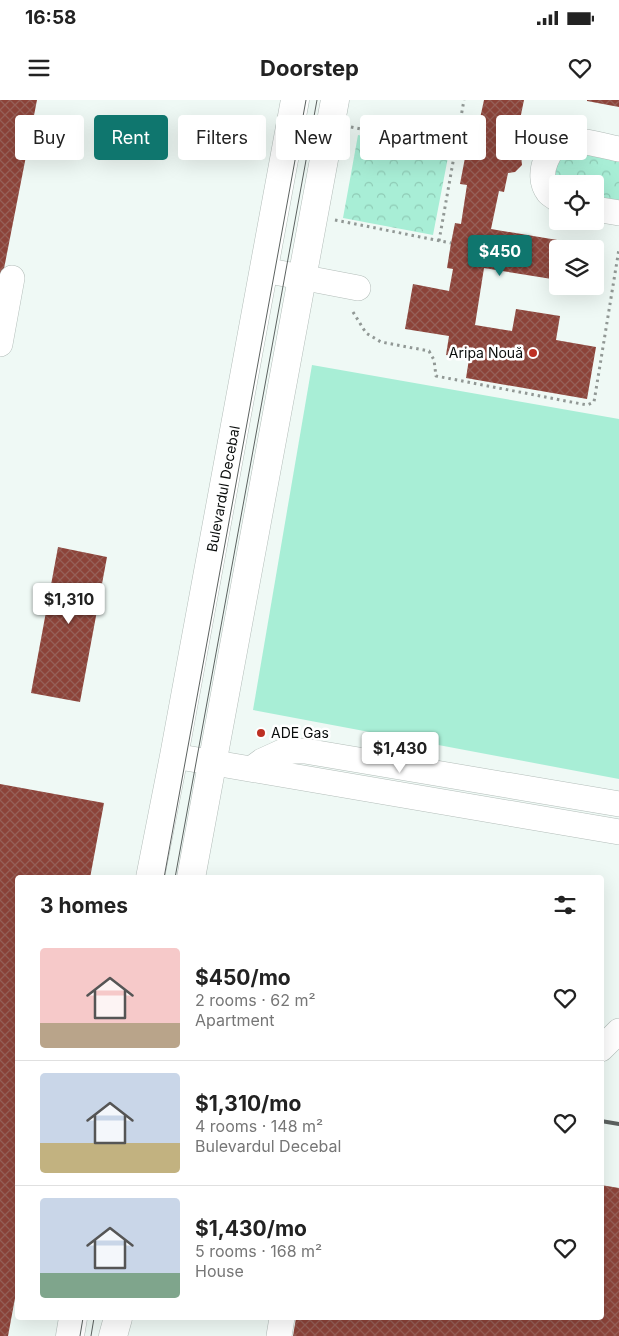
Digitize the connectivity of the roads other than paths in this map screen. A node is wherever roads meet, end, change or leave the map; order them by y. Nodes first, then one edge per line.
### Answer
1 (295, 100) edge
2 (335, 100) edge
3 (619, 149) edge
4 (549, 193) edge
5 (604, 210) edge
6 (619, 213) edge
7 (264, 270) junction
8 (12, 278) dead end
9 (302, 278) junction
10 (356, 300) road end
11 (0, 344) edge
12 (174, 756) junction
13 (212, 762) junction
14 (251, 769) junction
15 (619, 804) edge
16 (619, 832) edge
17 (151, 875) edge
18 (193, 875) edge
19 (619, 1032) edge
20 (604, 1046) edge
21 (73, 1320) edge
22 (117, 1320) edge
23 (282, 1320) edge
24 (70, 1336) edge
25 (113, 1336) edge
26 (279, 1336) edge

1 - 7 main road, Bulevardul Decebal
2 - 9 main road
3 - 4 street
5 - 6 street
7 - 9 street
7 - 12 main road, Bulevardul Decebal
8 - 11 street
9 - 10 street
9 - 13 main road
12 - 13 street
12 - 17 main road, Bulevardul Decebal
13 - 14 street
13 - 18 main road
14 - 15 street
14 - 16 street
19 - 20 street
21 - 24 main road
22 - 25 main road
23 - 26 street

